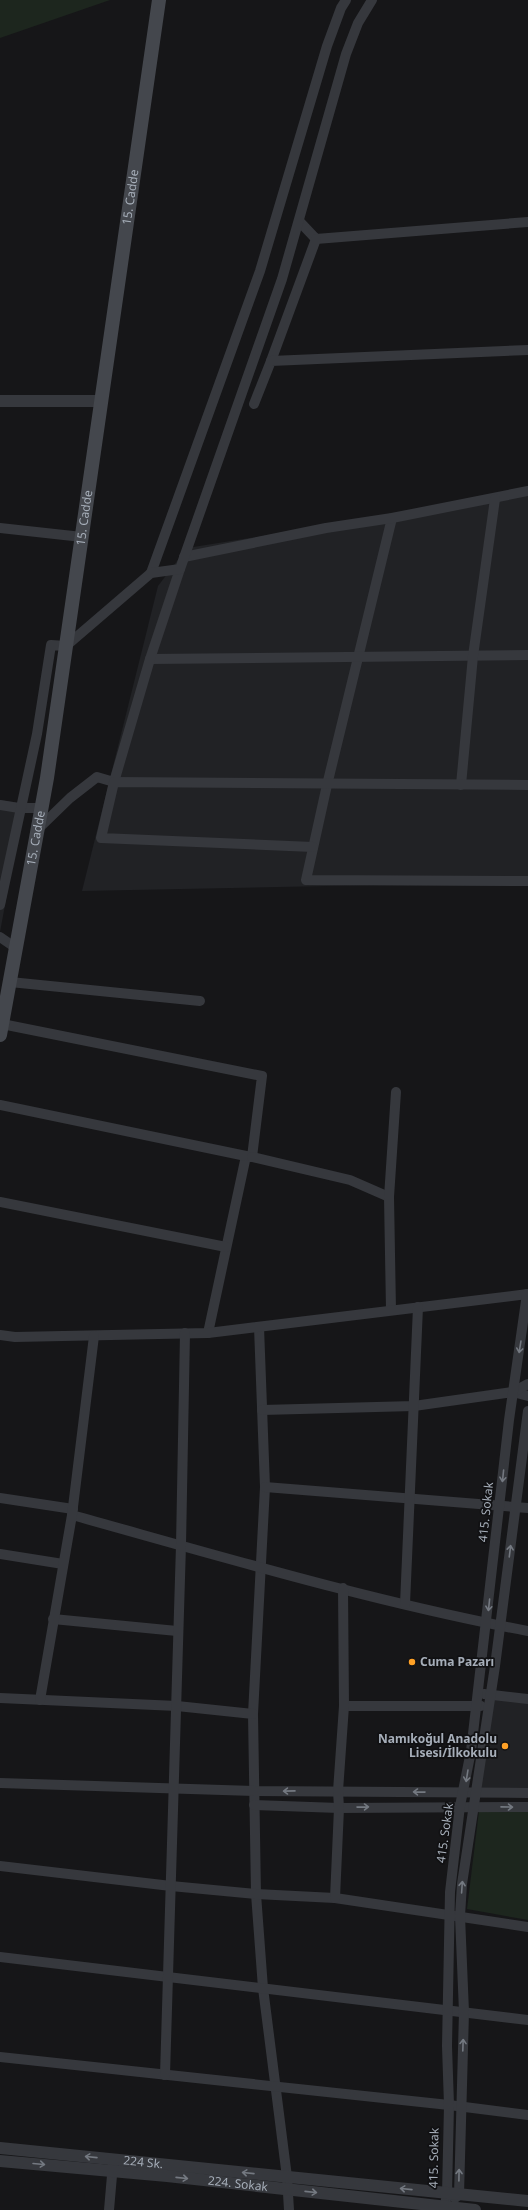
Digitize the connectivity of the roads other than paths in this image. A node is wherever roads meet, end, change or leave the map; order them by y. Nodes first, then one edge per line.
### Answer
1 (346, 0) edge
2 (372, 0) edge
3 (157, 4) edge
4 (299, 221) junction
5 (528, 222) edge
6 (316, 239) junction
7 (528, 350) edge
8 (271, 361) junction
9 (0, 401) edge
10 (101, 401) junction
11 (254, 404) dead end
12 (528, 491) edge
13 (495, 499) junction
14 (392, 518) junction
15 (0, 528) edge
16 (82, 537) junction
17 (184, 557) junction
18 (180, 569) junction
19 (152, 573) junction
20 (66, 646) junction
21 (528, 654) edge
22 (473, 656) junction
23 (359, 658) junction
24 (150, 659) junction
25 (114, 782) junction
26 (327, 785) junction
27 (461, 785) junction
28 (528, 785) edge
29 (0, 805) edge
30 (19, 808) junction
31 (41, 808) junction
32 (37, 830) junction
33 (313, 847) junction
34 (528, 881) edge
35 (0, 905) edge
36 (0, 937) edge
37 (16, 948) junction
38 (10, 982) junction
39 (200, 1001) dead end
40 (1, 1029) edge
41 (396, 1092) dead end
42 (0, 1105) edge
43 (249, 1156) junction
44 (389, 1196) junction
45 (0, 1202) edge
46 (226, 1247) junction
47 (527, 1294) edge
48 (418, 1307) junction
49 (527, 1308) edge
50 (391, 1310) junction
51 (259, 1327) junction
52 (208, 1333) junction
53 (185, 1334) junction
54 (0, 1335) edge
55 (94, 1336) junction
56 (528, 1384) edge
57 (513, 1392) junction
58 (528, 1396) edge
59 (414, 1406) junction
60 (262, 1410) junction
61 (528, 1411) edge
62 (265, 1488) junction
63 (0, 1498) edge
64 (410, 1498) junction
65 (500, 1506) junction
66 (516, 1507) junction
67 (528, 1508) edge
68 (72, 1512) junction
69 (181, 1545) junction
70 (0, 1554) edge
71 (63, 1564) junction
72 (261, 1568) junction
73 (343, 1588) junction
74 (405, 1604) junction
75 (53, 1619) junction
76 (487, 1622) junction
77 (499, 1626) junction
78 (177, 1631) junction
79 (528, 1631) edge
80 (478, 1693) junction
81 (490, 1695) junction
82 (0, 1698) edge
83 (528, 1699) edge
84 (40, 1700) junction
85 (177, 1706) junction
86 (344, 1706) junction
87 (476, 1706) junction
88 (489, 1706) junction
89 (254, 1714) junction
90 (0, 1783) edge
91 (174, 1788) junction
92 (338, 1791) junction
93 (254, 1792) junction
94 (465, 1792) junction
95 (476, 1793) junction
96 (528, 1793) edge
97 (254, 1805) junction
98 (460, 1806) junction
99 (473, 1806) junction
100 (528, 1807) edge
101 (339, 1808) junction
102 (0, 1866) edge
103 (171, 1886) junction
104 (256, 1894) junction
105 (335, 1898) junction
106 (449, 1915) junction
107 (460, 1916) junction
108 (528, 1927) edge
109 (0, 1957) edge
110 (169, 1977) junction
111 (263, 1988) junction
112 (448, 2010) junction
113 (464, 2012) junction
114 (528, 2020) edge
115 (0, 2057) edge
116 (165, 2075) junction
117 (276, 2086) junction
118 (449, 2105) junction
119 (461, 2106) junction
120 (528, 2115) edge
121 (0, 2148) edge
122 (0, 2160) edge
123 (113, 2165) junction
124 (286, 2183) junction
125 (447, 2194) junction
126 (459, 2195) junction
127 (528, 2201) edge
128 (444, 2208) edge
129 (109, 2210) edge
130 (288, 2210) edge
131 (475, 2210) edge

1 - 19 street
2 - 4 street
3 - 10 main road, 15. Cadde
4 - 6 street
4 - 17 street
5 - 6 street
6 - 8 street
7 - 8 street
8 - 11 street
9 - 10 street
10 - 16 main road, 15. Cadde
12 - 13 street
13 - 14 street
13 - 22 street
14 - 17 street
14 - 23 street
15 - 16 street
16 - 20 main road, 15. Cadde
17 - 18 street
18 - 19 street
18 - 24 street
19 - 20 street
20 - 30 street
20 - 31 main road, 15. Cadde
21 - 22 street
22 - 23 street
22 - 27 street
23 - 24 street
23 - 26 street
24 - 25 street
25 - 26 street
25 - 32 street
25 - 33 street
26 - 27 street
26 - 33 street
27 - 28 street
29 - 30 street
30 - 31 street
30 - 35 street
31 - 32 main road, 15. Cadde
32 - 37 main road, 15. Cadde
33 - 34 street
36 - 37 street
37 - 38 main road, 15. Cadde
38 - 39 street
38 - 40 main road, 15. Cadde
40 - 43 street
41 - 44 street
42 - 43 street
43 - 44 street
43 - 46 street
44 - 50 street
45 - 46 street
46 - 52 street
47 - 48 street
47 - 49 street, 415. Sokak
48 - 50 street
48 - 59 street
49 -> 57 street, 415. Sokak
50 - 51 street
51 - 52 street
51 - 60 street
52 - 53 street
53 - 55 street
53 - 69 street
54 - 55 street
55 - 68 street
56 - 57 street
57 - 58 street
57 - 59 street
57 -> 65 street, 415. Sokak
59 - 60 street
59 - 64 street
60 - 62 street
61 - 66 street, 415. Sokak
62 - 64 street
62 - 72 street
63 - 68 street
64 - 65 street
64 - 74 street
65 - 66 street
65 -> 76 street, 415. Sokak
66 - 67 street
77 -> 66 street, 415. Sokak
68 - 69 street
68 - 71 street
69 - 72 street
69 - 78 street
70 - 71 street
71 - 75 street
72 - 73 street
72 - 89 street
73 - 74 street
73 - 86 street
74 - 76 street
75 - 78 street
75 - 84 street
76 - 77 street
76 - 80 street, 415. Sokak
77 - 79 street
77 - 81 street, 415. Sokak
78 - 85 street
80 - 81 street
80 - 87 street, 415. Sokak
81 - 83 street
81 - 88 street, 415. Sokak
82 - 84 street
84 - 85 street
85 - 89 street
85 - 91 street
86 - 87 street
86 - 92 street
87 - 88 street
87 -> 94 street, 415. Sokak
88 - 95 street, 415. Sokak
89 - 93 street
90 - 91 street
91 - 93 street
91 - 103 street
92 -> 93 street
94 -> 92 street
92 - 101 street
93 - 97 street
94 - 95 street
94 - 98 street, 415. Sokak
95 - 96 street
95 - 99 street, 415. Sokak
97 - 101 street
97 - 104 street
98 - 99 street
101 -> 98 street
98 - 106 street, 415. Sokak
99 -> 100 street
107 -> 99 street, 415. Sokak
101 - 105 street
102 - 103 street
103 - 104 street
103 - 110 street
104 - 105 street
104 - 111 street
105 - 106 street
106 - 107 street
106 - 112 street, 415. Sokak
107 - 108 street
107 - 113 street, 415. Sokak
109 - 110 street
110 - 111 street
110 - 116 street
111 - 112 street
111 - 117 street
112 - 113 street
112 - 118 street, 415. Sokak
113 - 114 street
119 -> 113 street, 415. Sokak
115 - 116 street
116 - 117 street
117 - 118 street
117 - 124 street
118 - 119 street
118 - 125 street, 415. Sokak
119 - 120 street
126 -> 119 street, 415. Sokak
123 -> 121 street, 224 Sk.
122 -> 123 street
123 - 124 street, 224 Sk.
123 - 129 street
125 -> 124 street, 224. Sokak
124 -> 128 street
124 - 130 street
125 - 126 street, 224. Sokak
125 - 128 street, 415. Sokak
126 - 127 street, 224. Sokak
126 - 128 street, 415. Sokak
128 - 131 street

